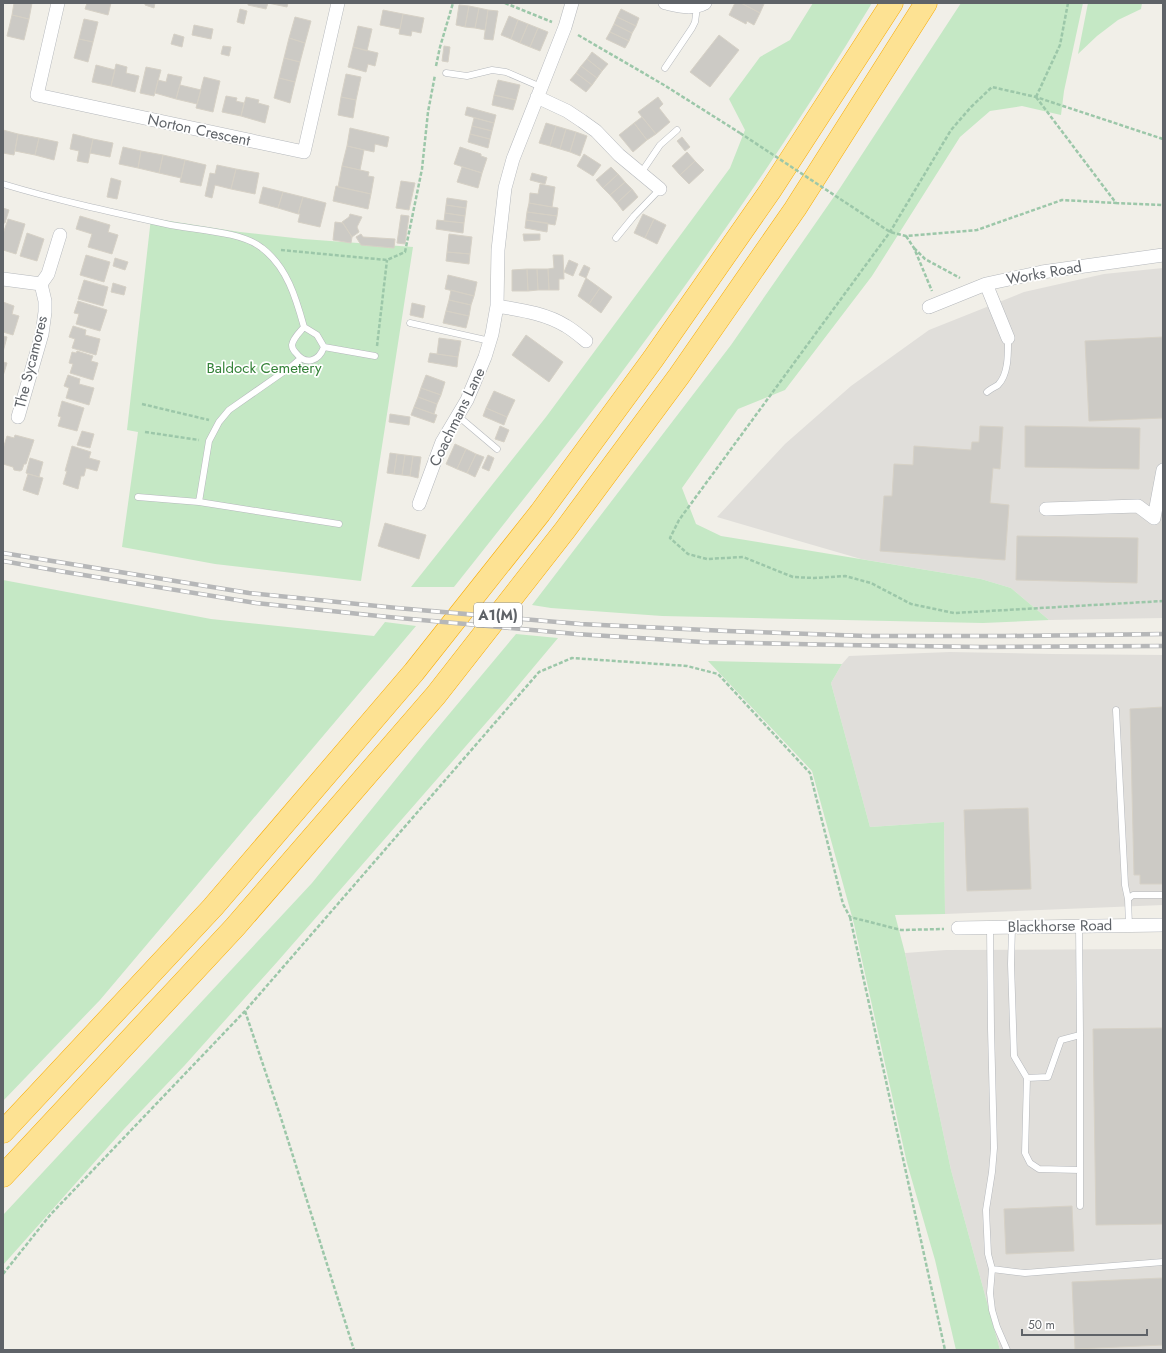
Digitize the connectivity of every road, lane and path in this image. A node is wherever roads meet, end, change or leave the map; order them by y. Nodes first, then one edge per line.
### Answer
1 (58, 3) edge
2 (338, 3) edge
3 (452, 3) edge
4 (505, 3) edge
5 (572, 3) edge
6 (665, 3) edge
7 (892, 3) edge
8 (926, 3) edge
9 (1068, 3) edge
10 (701, 5) edge
11 (565, 27) junction
12 (665, 68) dead end
13 (446, 73) dead end
14 (539, 92) junction
15 (1036, 97) junction
16 (677, 130) dead end
17 (1163, 139) edge
18 (641, 173) junction
19 (3, 184) edge
20 (660, 189) joint
21 (1116, 203) junction
22 (1163, 205) edge
23 (890, 232) junction
24 (60, 235) dead end
25 (906, 236) junction
26 (616, 238) dead end
27 (263, 248) junction
28 (914, 248) junction
29 (1163, 255) edge
30 (387, 260) junction
31 (3, 279) edge
32 (41, 284) junction
33 (982, 286) junction
34 (933, 305) joint
35 (497, 306) junction
36 (410, 323) dead end
37 (304, 327) junction
38 (1008, 338) joint
39 (490, 341) junction
40 (586, 341) dead end
41 (324, 347) junction
42 (376, 356) joint
43 (300, 358) junction
44 (987, 392) dead end
45 (142, 404) dead end
46 (458, 416) junction
47 (18, 417) dead end
48 (219, 422) junction
49 (145, 432) dead end
50 (209, 441) junction
51 (497, 449) dead end
52 (1163, 470) edge
53 (138, 497) dead end
54 (199, 502) junction
55 (418, 504) dead end
56 (1046, 509) dead end
57 (339, 524) dead end
58 (1163, 601) edge
59 (1116, 710) dead end
60 (1163, 896) edge
61 (1128, 899) junction
62 (850, 917) junction
63 (1128, 925) junction
64 (1163, 925) edge
65 (1079, 926) junction
66 (1012, 927) junction
67 (958, 928) joint
68 (990, 928) junction
69 (245, 1011) junction
70 (1080, 1035) junction
71 (1027, 1078) junction
72 (3, 1132) edge
73 (1080, 1170) junction
74 (3, 1176) edge
75 (1080, 1206) dead end
76 (1163, 1262) edge
77 (992, 1269) junction
78 (3, 1274) edge
79 (354, 1350) edge
80 (945, 1350) edge
81 (1007, 1350) edge

1 - 2 street, Norton Crescent
3 - 30 path
4 - 11 path
5 - 11 street, Coachmans Lane
6 - 10 street
7 - 72 highway, A1(M)
8 - 74 highway, A1(M)
9 - 15 path
10 - 12 lane
11 - 14 street, Coachmans Lane
11 - 23 path, bridge
13 - 14 lane
14 - 18 street
14 - 35 street, Coachmans Lane
15 - 17 path
15 - 21 path
15 - 23 path
16 - 18 lane
18 - 20 street
19 - 27 lane
20 - 26 lane
21 - 22 path
21 - 25 path
23 - 25 path
23 - 58 path
24 - 32 street
25 - 28 path
27 - 30 path
27 - 37 lane
28 - 33 path
28 - 34 path
29 - 33 street, Works Road
30 - 42 path
31 - 32 street
32 - 47 street, The Sycamores
33 - 34 street, Works Road
33 - 38 street
35 - 39 street, Coachmans Lane
35 - 40 street
36 - 39 lane
37 - 41 lane
37 - 43 lane
38 - 44 lane
39 - 46 street, Coachmans Lane
41 - 42 lane
41 - 43 lane
43 - 48 lane
45 - 48 path
46 - 51 lane
46 - 55 street, Coachmans Lane
48 - 50 lane
49 - 50 path
50 - 54 lane
52 - 56 street
53 - 54 lane
54 - 57 lane
59 - 61 lane
60 - 61 lane
61 - 63 lane
62 - 67 path
62 - 69 path
62 - 80 path
63 - 64 street, Blackhorse Road
63 - 65 street, Blackhorse Road
65 - 66 street, Blackhorse Road
65 - 70 lane
66 - 68 street, Blackhorse Road
66 - 71 lane
67 - 68 street, Blackhorse Road
68 - 77 lane
69 - 78 path
69 - 79 path
70 - 71 lane
70 - 73 lane
71 - 73 lane
73 - 75 lane
76 - 77 lane
77 - 81 lane

